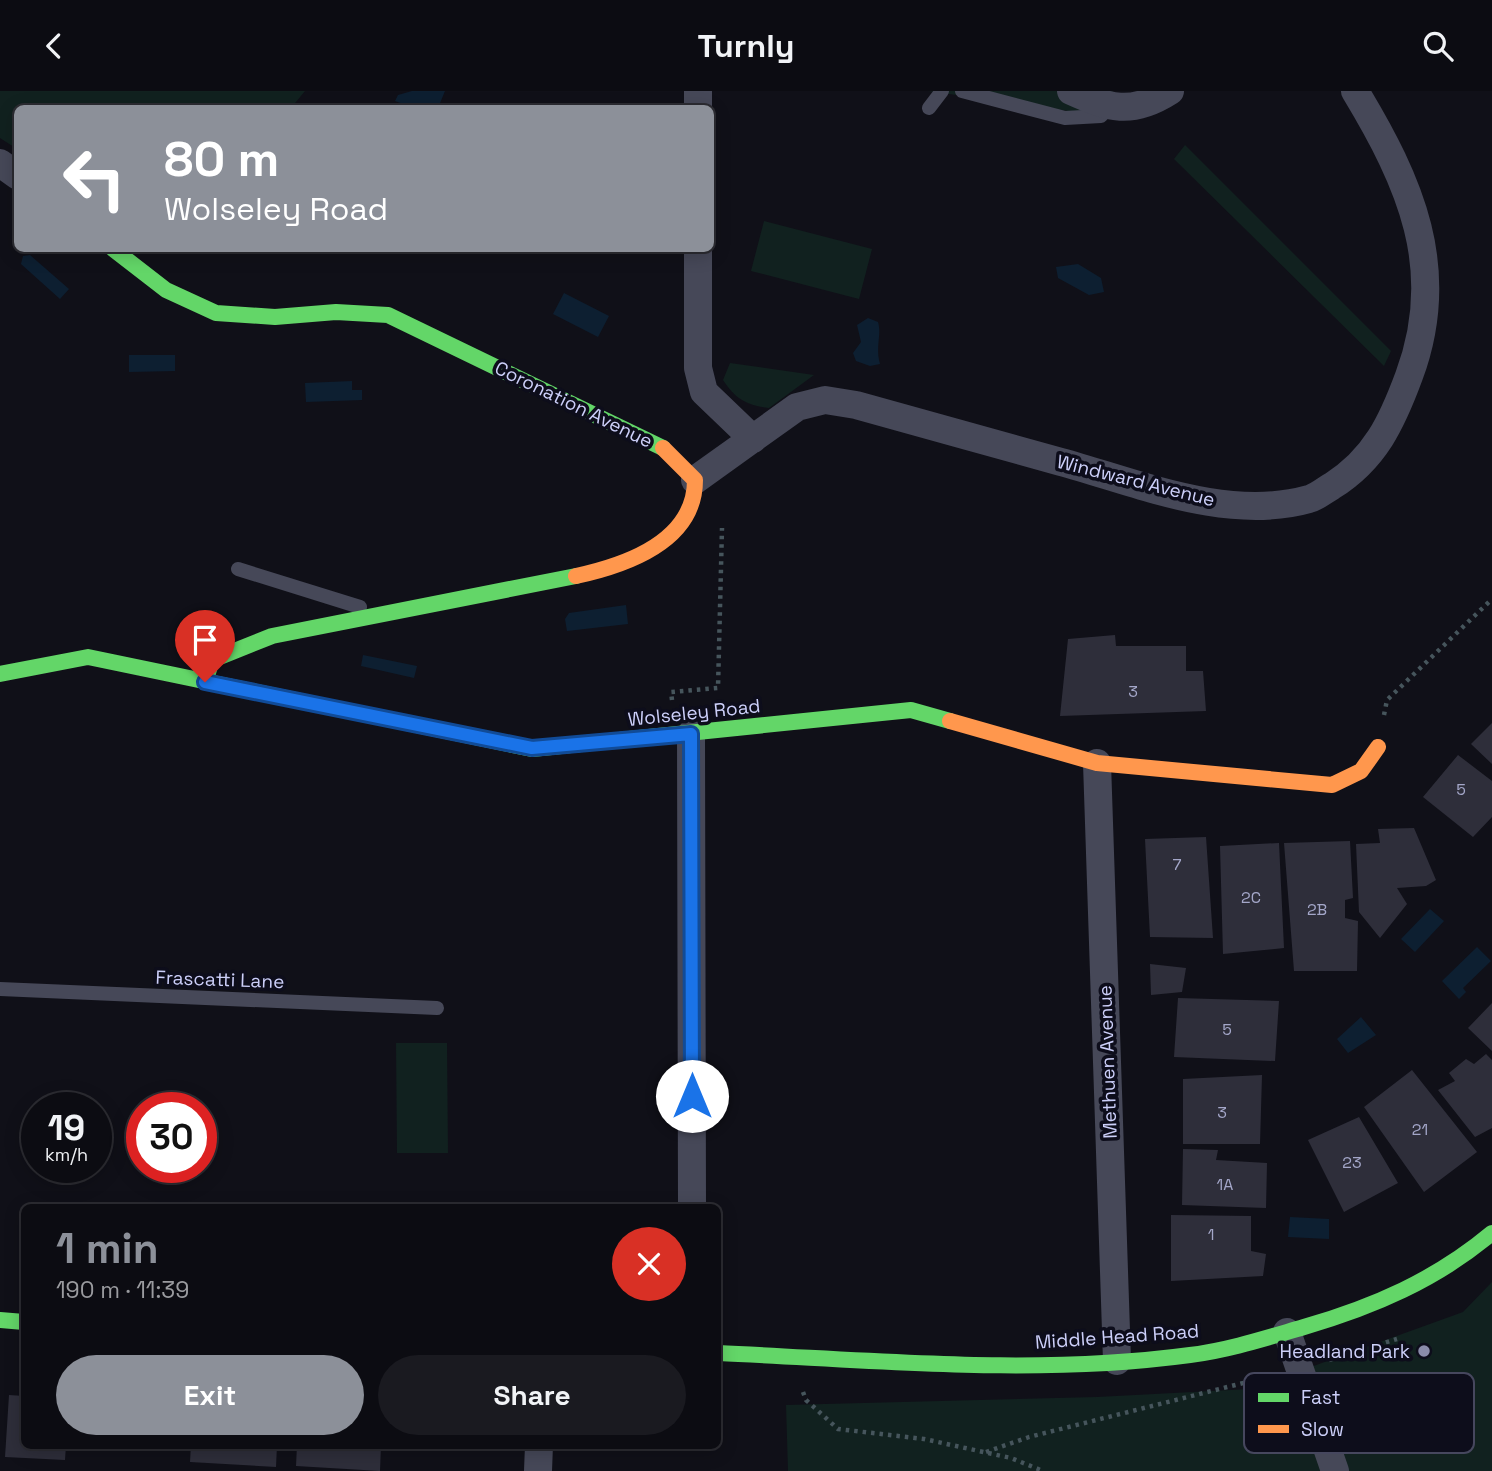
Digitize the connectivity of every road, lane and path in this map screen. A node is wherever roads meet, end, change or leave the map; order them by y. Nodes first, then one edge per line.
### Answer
1 (942, 91) edge
2 (962, 91) edge
3 (1071, 91) edge
4 (1170, 91) edge
5 (1355, 91) edge
6 (929, 108) dead end
7 (1108, 108) junction
8 (117, 252) edge
9 (698, 252) edge
10 (752, 439) junction
11 (695, 480) junction
12 (722, 526) dead end
13 (238, 569) dead end
14 (1492, 599) edge
15 (386, 615) junction
16 (0, 674) edge
17 (205, 682) junction
18 (682, 735) junction
19 (1378, 747) joint
20 (1097, 763) junction
21 (0, 989) edge
22 (437, 1008) dead end
23 (692, 1204) edge
24 (1492, 1233) edge
25 (0, 1320) edge
26 (21, 1322) edge
27 (1287, 1332) junction
28 (1397, 1339) dead end
29 (721, 1353) edge
30 (789, 1356) junction
31 (1329, 1360) dead end
32 (1117, 1361) junction
33 (1301, 1373) edge
34 (1244, 1382) edge
35 (539, 1449) edge
36 (985, 1452) junction
37 (1329, 1453) edge
38 (538, 1471) edge
39 (1043, 1471) edge
40 (1335, 1471) edge

1 - 6 lane
2 - 7 lane
3 - 7 street
4 - 7 street
5 - 10 street, Windward Avenue
8 - 11 street, Coronation Avenue
9 - 10 street
10 - 11 street, Windward Avenue
11 - 15 street
12 - 18 path
13 - 15 lane
14 - 19 path
15 - 17 street
16 - 17 street, Wolseley Road
17 - 18 street, Wolseley Road
18 - 20 street, Wolseley Road
18 - 23 street
19 - 20 street, Wolseley Road
20 - 32 street, Methuen Avenue
21 - 22 lane, Frascatti Lane
24 - 27 street, Middle Head Road
25 - 26 street
27 - 32 street, Middle Head Road
27 - 33 street
28 - 31 path
29 - 30 street, Middle Head Road
30 - 32 street, Middle Head Road
30 - 36 path
34 - 36 path
35 - 38 street
36 - 39 path
37 - 40 street

